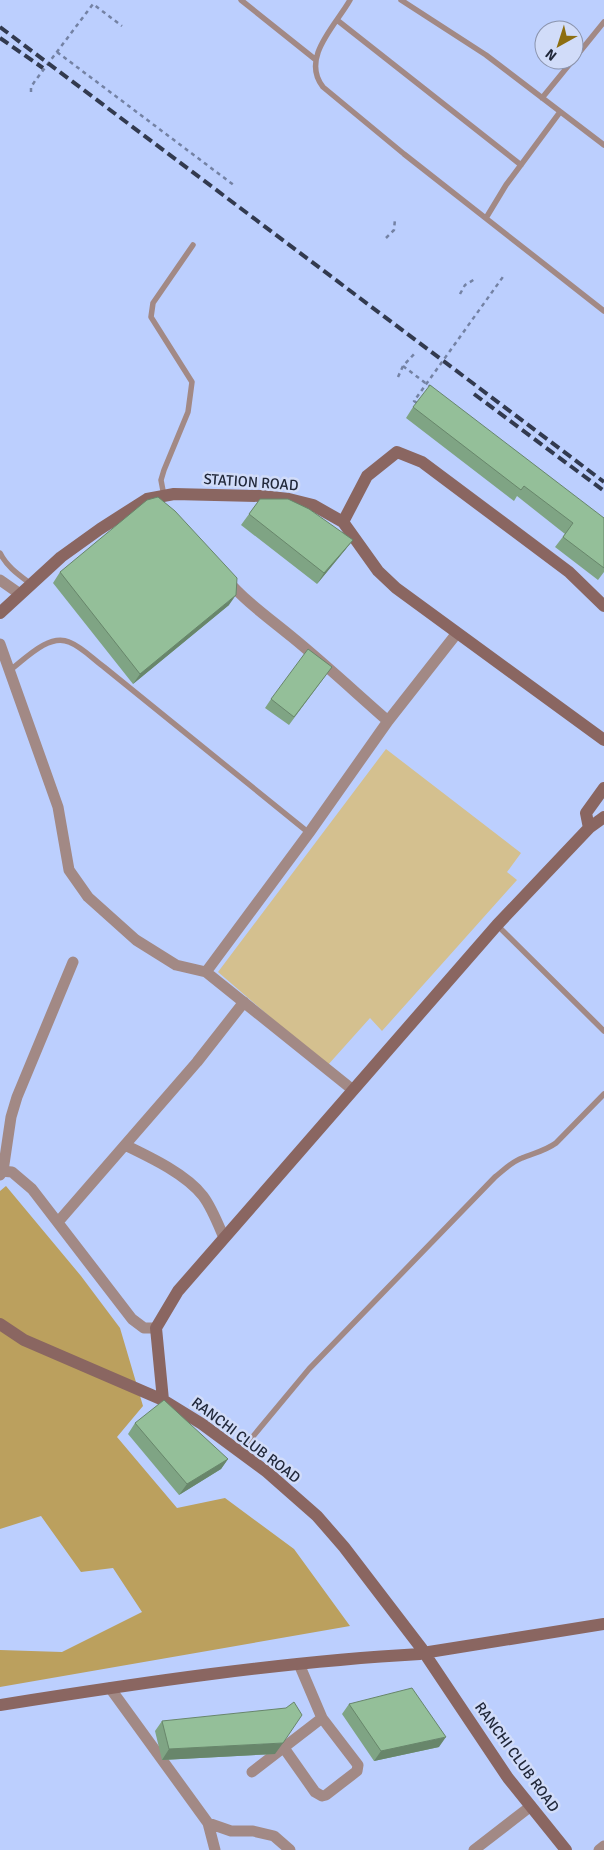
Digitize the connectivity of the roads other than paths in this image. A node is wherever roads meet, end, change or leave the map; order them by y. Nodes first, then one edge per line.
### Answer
1 (241, 0) edge
2 (350, 0) edge
3 (401, 0) edge
4 (337, 20) junction
5 (604, 22) edge
6 (584, 47) edge
7 (316, 60) junction
8 (566, 70) edge
9 (542, 98) junction
10 (560, 112) junction
11 (604, 145) edge
12 (521, 165) junction
13 (486, 218) junction
14 (193, 245) dead end
15 (604, 311) edge
16 (164, 496) junction
17 (343, 522) junction
18 (0, 553) edge
19 (221, 572) edge
20 (0, 580) edge
21 (31, 584) junction
22 (20, 594) junction
23 (604, 606) edge
24 (0, 613) edge
25 (457, 633) junction
26 (0, 644) edge
27 (10, 671) junction
28 (388, 721) junction
29 (604, 740) edge
30 (604, 788) edge
31 (604, 816) edge
32 (589, 828) junction
33 (310, 833) junction
34 (498, 925) junction
35 (73, 962) dead end
36 (206, 972) junction
37 (244, 1002) junction
38 (604, 1031) edge
39 (354, 1090) junction
40 (604, 1094) edge
41 (125, 1145) junction
42 (1, 1173) edge
43 (58, 1222) junction
44 (224, 1238) junction
45 (0, 1324) edge
46 (156, 1328) junction
47 (163, 1400) junction
48 (240, 1452) junction
49 (604, 1624) edge
50 (424, 1653) junction
51 (299, 1664) junction
52 (110, 1688) junction
53 (0, 1706) edge
54 (322, 1718) junction
55 (284, 1748) junction
56 (252, 1772) dead end
57 (531, 1806) junction
58 (208, 1823) junction
59 (604, 1846) edge
60 (214, 1850) edge
61 (290, 1850) edge
62 (474, 1850) edge
63 (566, 1850) edge
64 (599, 1850) edge

1 - 7 lane
2 - 4 lane
3 - 9 lane
4 - 7 lane
4 - 12 lane
5 - 6 lane
7 - 13 lane
8 - 9 lane
9 - 10 lane
10 - 11 lane
10 - 12 lane
12 - 13 lane
13 - 15 lane
14 - 16 lane
16 - 17 street, STATION ROAD
16 - 21 street, STATION ROAD
17 - 23 street
17 - 25 street, STATION ROAD
18 - 21 lane
19 - 28 street
20 - 22 street
21 - 22 street, STATION ROAD
22 - 24 street, STATION ROAD
25 - 28 street
25 - 29 street, STATION ROAD
26 - 27 street
27 - 33 lane
27 - 36 street
28 - 33 street
30 - 32 street
31 - 32 street
32 - 34 street
33 - 36 street
34 - 38 lane
34 - 39 street
35 - 42 street
36 - 37 street
37 - 39 street
37 - 41 street
39 - 44 street
40 - 48 lane
41 - 43 street
41 - 44 street
42 - 43 street
43 - 46 street
44 - 46 street
45 - 47 street, RANCHI CLUB ROAD
46 - 47 street
47 - 48 street, RANCHI CLUB ROAD
48 - 50 street, RANCHI CLUB ROAD
49 - 50 street
50 - 51 street
50 - 57 street, RANCHI CLUB ROAD
51 - 52 street
51 - 54 street
52 - 53 street
52 - 58 street
54 - 55 street
54 - 55 street
55 - 56 street
57 - 62 street
57 - 63 street, RANCHI CLUB ROAD
58 - 60 street
58 - 61 street
59 - 64 street

